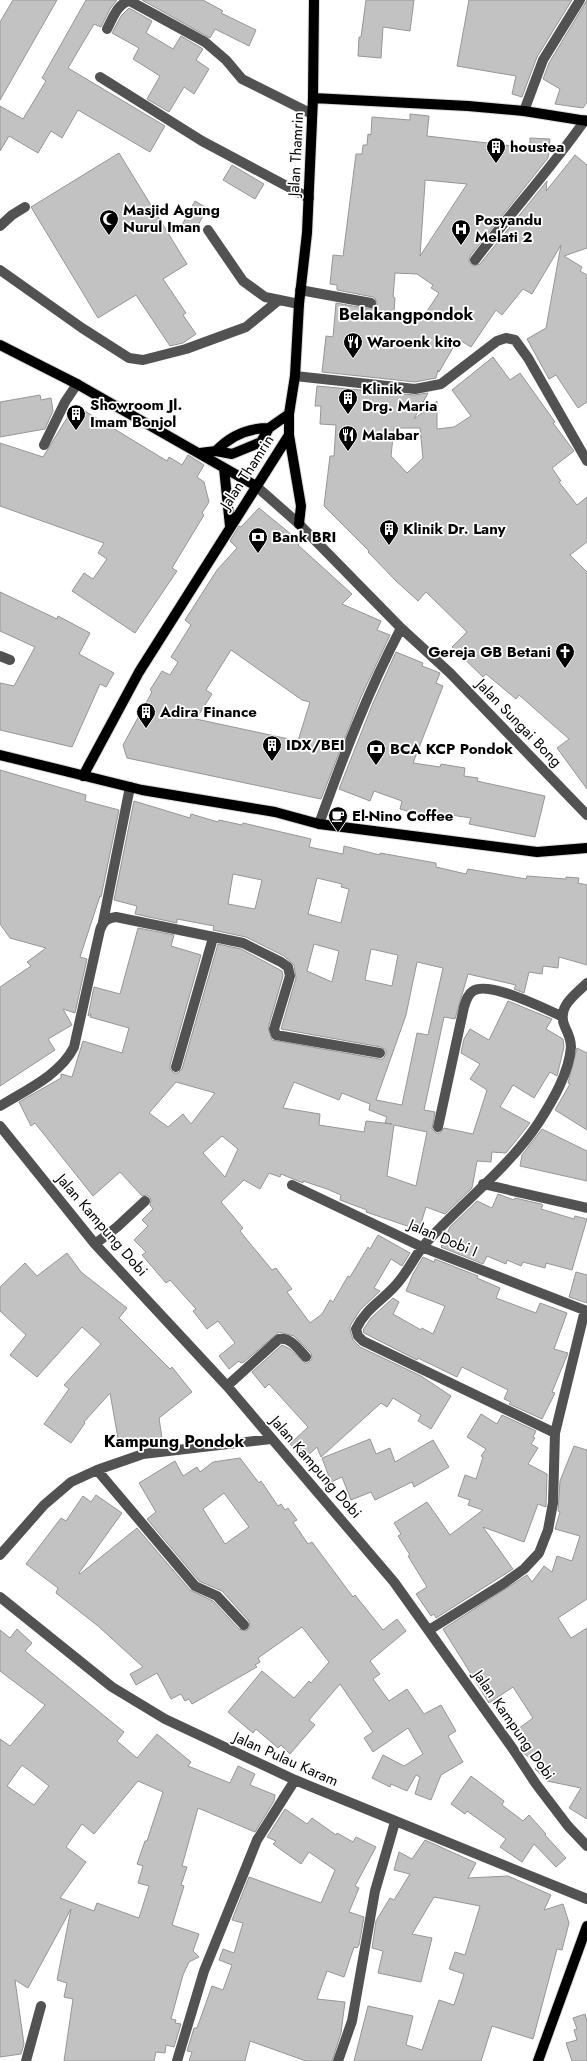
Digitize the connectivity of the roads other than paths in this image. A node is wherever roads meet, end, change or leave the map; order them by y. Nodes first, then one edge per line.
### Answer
1 (314, 0) edge
2 (580, 0) edge
3 (107, 29) dead end
4 (100, 77) dead end
5 (313, 98) junction
6 (524, 111) junction
7 (312, 114) junction
8 (586, 120) edge
9 (309, 198) junction
10 (25, 208) dead end
11 (0, 226) edge
12 (208, 230) dead end
13 (475, 260) dead end
14 (0, 270) edge
15 (300, 290) junction
16 (279, 300) junction
17 (371, 303) dead end
18 (299, 304) junction
19 (0, 346) edge
20 (295, 376) junction
21 (77, 384) junction
22 (289, 414) junction
23 (269, 428) junction
24 (289, 435) junction
25 (44, 446) dead end
26 (216, 451) junction
27 (200, 454) junction
28 (587, 461) edge
29 (224, 468) junction
30 (256, 486) junction
31 (299, 524) junction
32 (230, 526) junction
33 (401, 628) junction
34 (0, 656) edge
35 (10, 660) dead end
36 (0, 755) edge
37 (83, 776) junction
38 (130, 787) junction
39 (587, 815) edge
40 (319, 824) junction
41 (587, 848) edge
42 (103, 922) junction
43 (213, 938) junction
44 (587, 983) edge
45 (561, 1016) junction
46 (380, 1053) dead end
47 (176, 1067) dead end
48 (0, 1106) edge
49 (0, 1126) edge
50 (438, 1127) dead end
51 (292, 1184) dead end
52 (483, 1184) junction
53 (145, 1201) dead end
54 (587, 1208) edge
55 (95, 1244) junction
56 (422, 1246) junction
57 (586, 1311) edge
58 (306, 1357) dead end
59 (227, 1386) junction
60 (555, 1433) junction
61 (271, 1439) junction
62 (97, 1470) junction
63 (0, 1555) edge
64 (0, 1597) edge
65 (244, 1625) dead end
66 (430, 1630) junction
67 (295, 1780) junction
68 (395, 1822) junction
69 (587, 1846) edge
70 (587, 1899) edge
71 (587, 1926) edge
72 (41, 2006) dead end
73 (26, 2061) edge
74 (176, 2061) edge
75 (338, 2061) edge
76 (538, 2061) edge

1 - 5 main road, Jalan Thamrin
2 - 6 street
3 - 7 street
4 - 9 street
5 - 6 main road, Jalan Thamrin
5 - 7 main road, Jalan Thamrin
6 - 8 main road, Jalan Thamrin
7 - 9 main road, Jalan Thamrin
8 - 13 street
9 - 15 main road, Jalan Thamrin
10 - 11 street
12 - 16 street
14 - 16 street
15 - 17 street
15 - 18 main road, Jalan Thamrin
16 - 18 street
18 - 20 main road, Jalan Thamrin
19 - 21 main road
20 - 22 main road, Jalan Thamrin
20 - 28 street
21 - 25 street
21 - 27 main road
22 - 23 main road
22 - 24 main road, Jalan Thamrin
23 - 26 main road
23 - 26 main road
24 - 30 main road, Jalan Thamrin
24 - 31 main road
26 - 27 main road
27 - 29 main road
29 - 30 main road
29 - 32 main road
30 - 31 street, Jalan Sungai Bong
30 - 32 main road, Jalan Thamrin
31 - 33 street, Jalan Sungai Bong
32 - 37 main road, Jalan Thamrin
33 - 39 street, Jalan Sungai Bong
33 - 40 street
34 - 35 street
36 - 37 main road
37 - 38 main road
38 - 40 main road
38 - 42 street
40 - 41 main road
42 - 43 street
42 - 48 street
43 - 46 street
43 - 47 street
44 - 45 street
45 - 50 street
45 - 52 street
49 - 55 street, Jalan Kampung Dobi
51 - 56 street, Jalan Dobi I
52 - 54 street
52 - 56 street
53 - 55 street
55 - 59 street, Jalan Kampung Dobi
56 - 57 street, Jalan Dobi I
56 - 60 street
57 - 60 street
58 - 59 street
59 - 61 street, Jalan Kampung Dobi
60 - 66 street
61 - 62 street
61 - 66 street, Jalan Kampung Dobi
62 - 63 street
62 - 65 street
64 - 67 street, Jalan Pulau Karam
66 - 69 street, Jalan Kampung Dobi
67 - 68 street, Jalan Pulau Karam
67 - 74 street
68 - 70 street, Jalan Pulau Karam
68 - 75 street
71 - 76 main road
72 - 73 street

